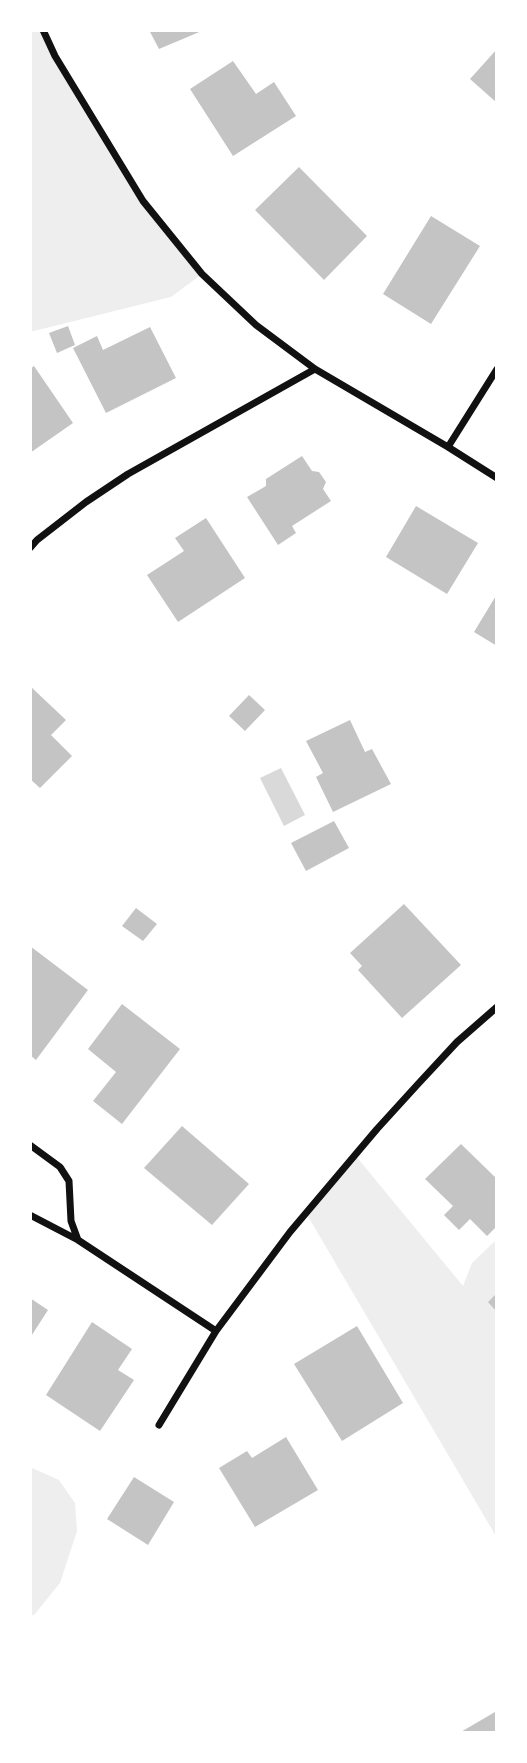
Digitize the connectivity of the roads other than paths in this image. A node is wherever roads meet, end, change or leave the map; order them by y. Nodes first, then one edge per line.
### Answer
1 (43, 30) edge
2 (315, 369) junction
3 (497, 369) edge
4 (449, 447) junction
5 (497, 478) edge
6 (30, 548) edge
7 (497, 1007) edge
8 (30, 1145) edge
9 (30, 1214) edge
10 (78, 1240) junction
11 (216, 1331) junction
12 (159, 1425) dead end

1 - 2 street
2 - 4 street
2 - 6 street
3 - 4 street
4 - 5 street
7 - 11 street
8 - 10 street
9 - 10 street
10 - 11 street
11 - 12 street

